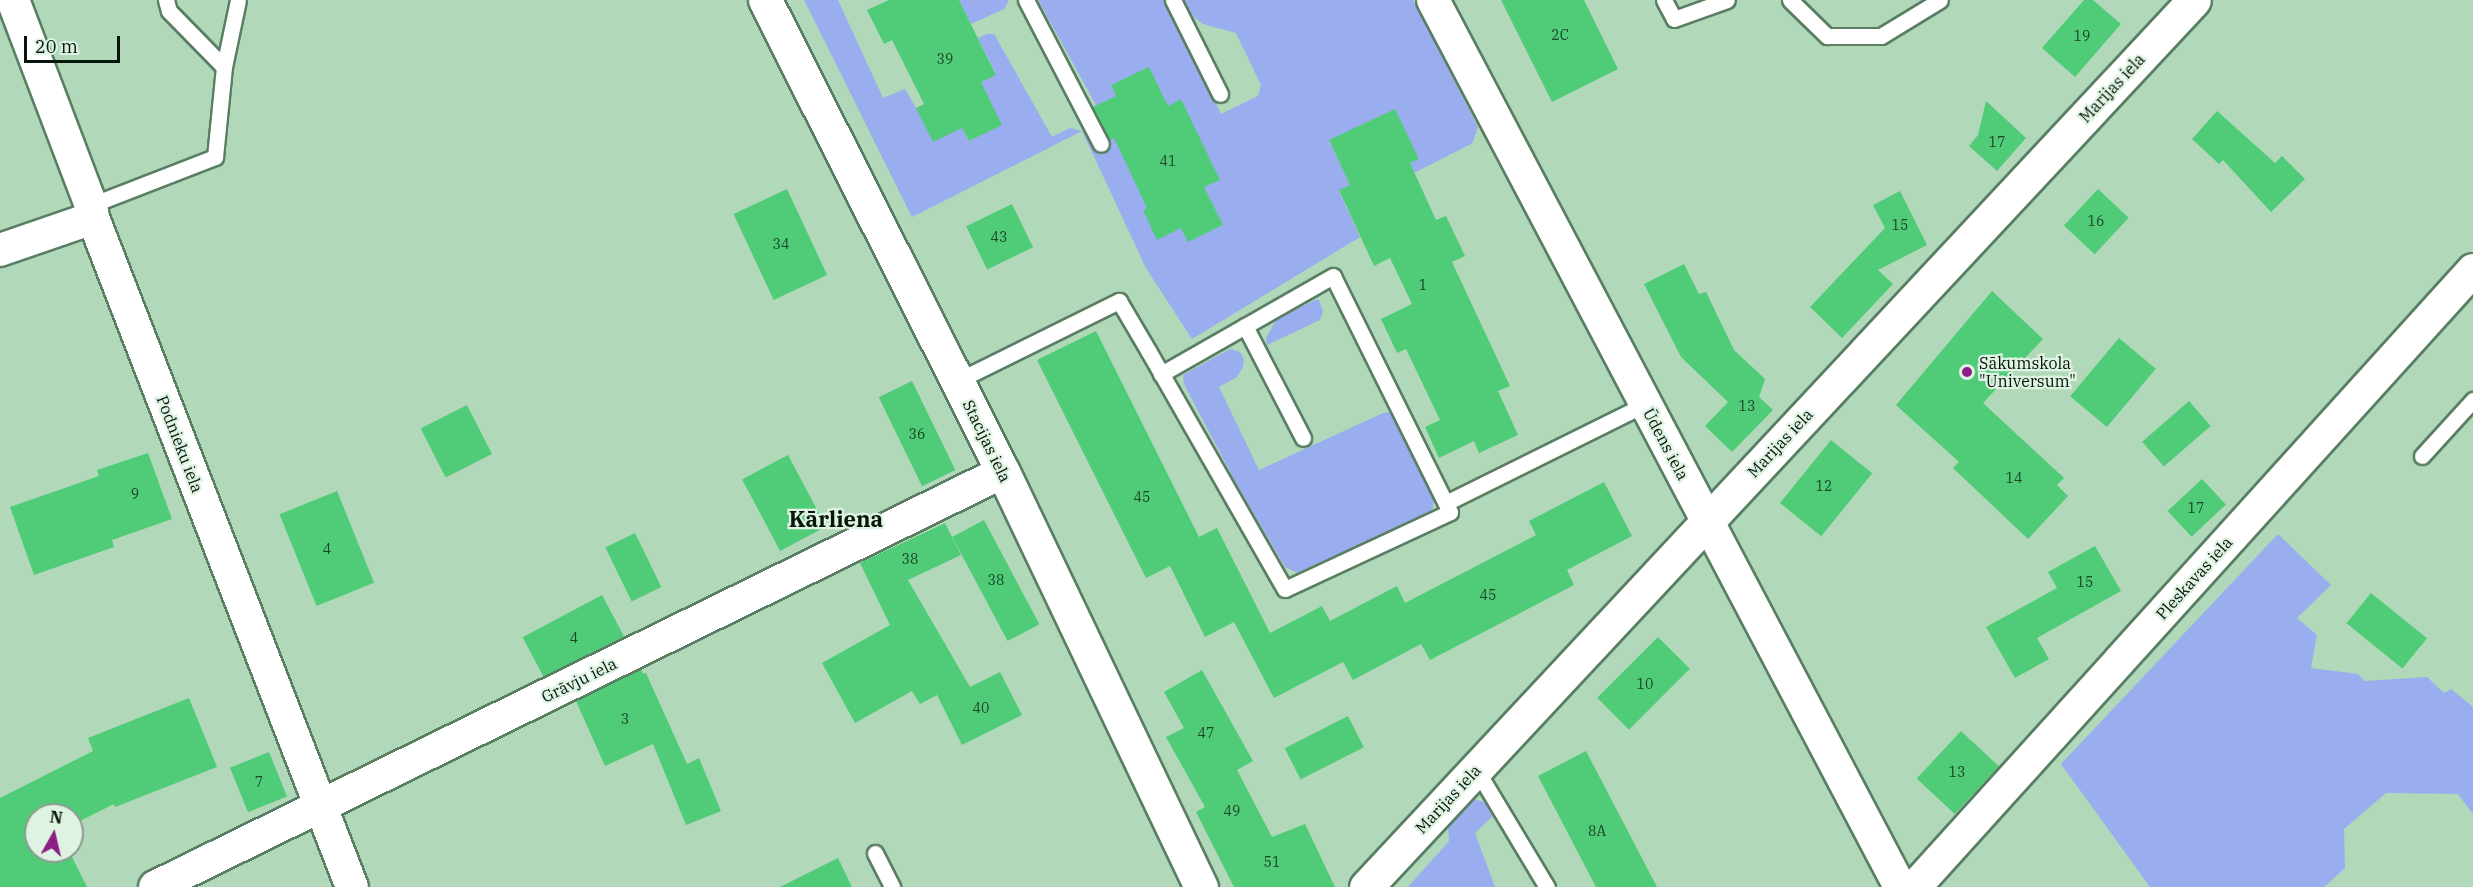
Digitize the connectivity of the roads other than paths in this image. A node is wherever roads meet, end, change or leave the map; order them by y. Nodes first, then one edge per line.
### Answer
1 (13, 0) edge
2 (166, 0) edge
3 (238, 0) edge
4 (765, 0) edge
5 (1026, 0) edge
6 (1173, 0) edge
7 (1433, 0) edge
8 (1664, 0) edge
9 (1727, 0) edge
10 (1790, 0) edge
11 (1940, 0) edge
12 (2183, 4) edge
13 (224, 67) junction
14 (1220, 93) dead end
15 (1101, 144) dead end
16 (92, 211) junction
17 (0, 250) edge
18 (2473, 270) edge
19 (1245, 326) junction
20 (1161, 374) junction
21 (957, 381) junction
22 (2473, 399) edge
23 (1645, 404) junction
24 (1303, 438) dead end
25 (2422, 456) dead end
26 (1003, 472) junction
27 (1448, 502) junction
28 (1706, 521) junction
29 (1476, 769) junction
30 (320, 806) junction
31 (875, 853) dead end
32 (155, 887) edge
33 (352, 887) edge
34 (892, 887) edge
35 (1201, 887) edge
36 (1366, 887) edge
37 (1547, 887) edge
38 (1900, 887) edge
39 (1915, 887) edge

1 - 16 street, Podnieku iela
2 - 13 lane
3 - 13 lane
4 - 21 street, Stacijas iela
5 - 15 lane
6 - 14 lane
7 - 23 street, Ūdens iela
8 - 9 lane
10 - 11 lane
12 - 28 street, Marijas iela
13 - 16 lane
16 - 17 street
16 - 30 street, Podnieku iela
18 - 39 street, Pleskavas iela
19 - 20 lane
19 - 24 lane
19 - 27 lane
20 - 21 lane
20 - 27 lane
21 - 26 street, Stacijas iela
22 - 25 lane
23 - 27 lane
23 - 28 street, Ūdens iela
26 - 30 street, Grāvju iela
26 - 35 street, Stacijas iela
28 - 29 street, Marijas iela
28 - 38 street, Ūdens iela
29 - 36 street, Marijas iela
29 - 37 lane
30 - 32 street, Grāvju iela
30 - 33 street, Podnieku iela
31 - 34 lane

